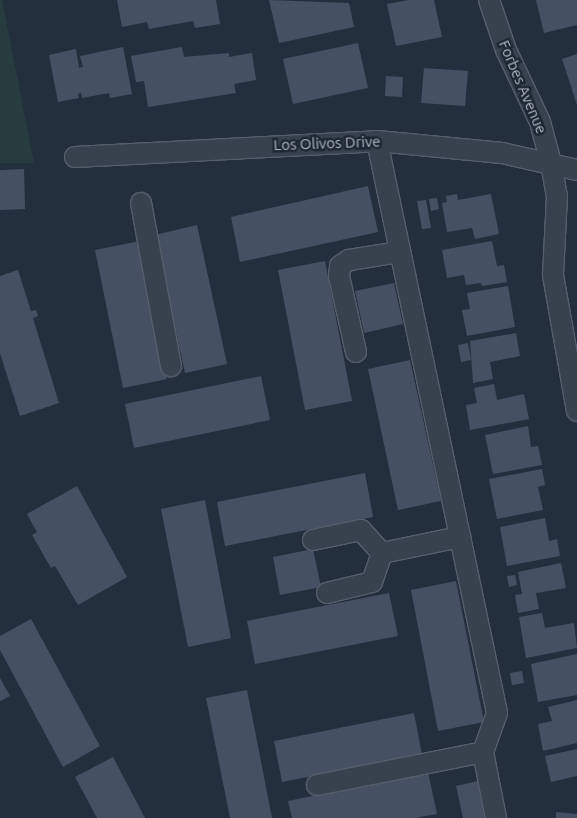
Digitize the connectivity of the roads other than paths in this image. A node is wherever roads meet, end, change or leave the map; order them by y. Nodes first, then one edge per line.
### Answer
1 (490, 0) edge
2 (377, 140) junction
3 (75, 157) dead end
4 (551, 163) junction
5 (577, 170) edge
6 (141, 203) dead end
7 (400, 252) junction
8 (356, 352) dead end
9 (171, 366) dead end
10 (577, 411) edge
11 (460, 537) junction
12 (313, 540) dead end
13 (382, 553) junction
14 (327, 593) dead end
15 (483, 752) junction
16 (317, 785) dead end
17 (496, 818) edge

1 - 4 street, Forbes Avenue
2 - 3 street, Los Olivos Drive
2 - 4 street, Los Olivos Drive
2 - 7 street
4 - 5 street, Los Olivos Drive
4 - 10 street, Forbes Avenue
6 - 9 street
7 - 8 street
7 - 11 street
11 - 13 street
11 - 15 street
12 - 13 street
13 - 14 street
15 - 16 street
15 - 17 street

